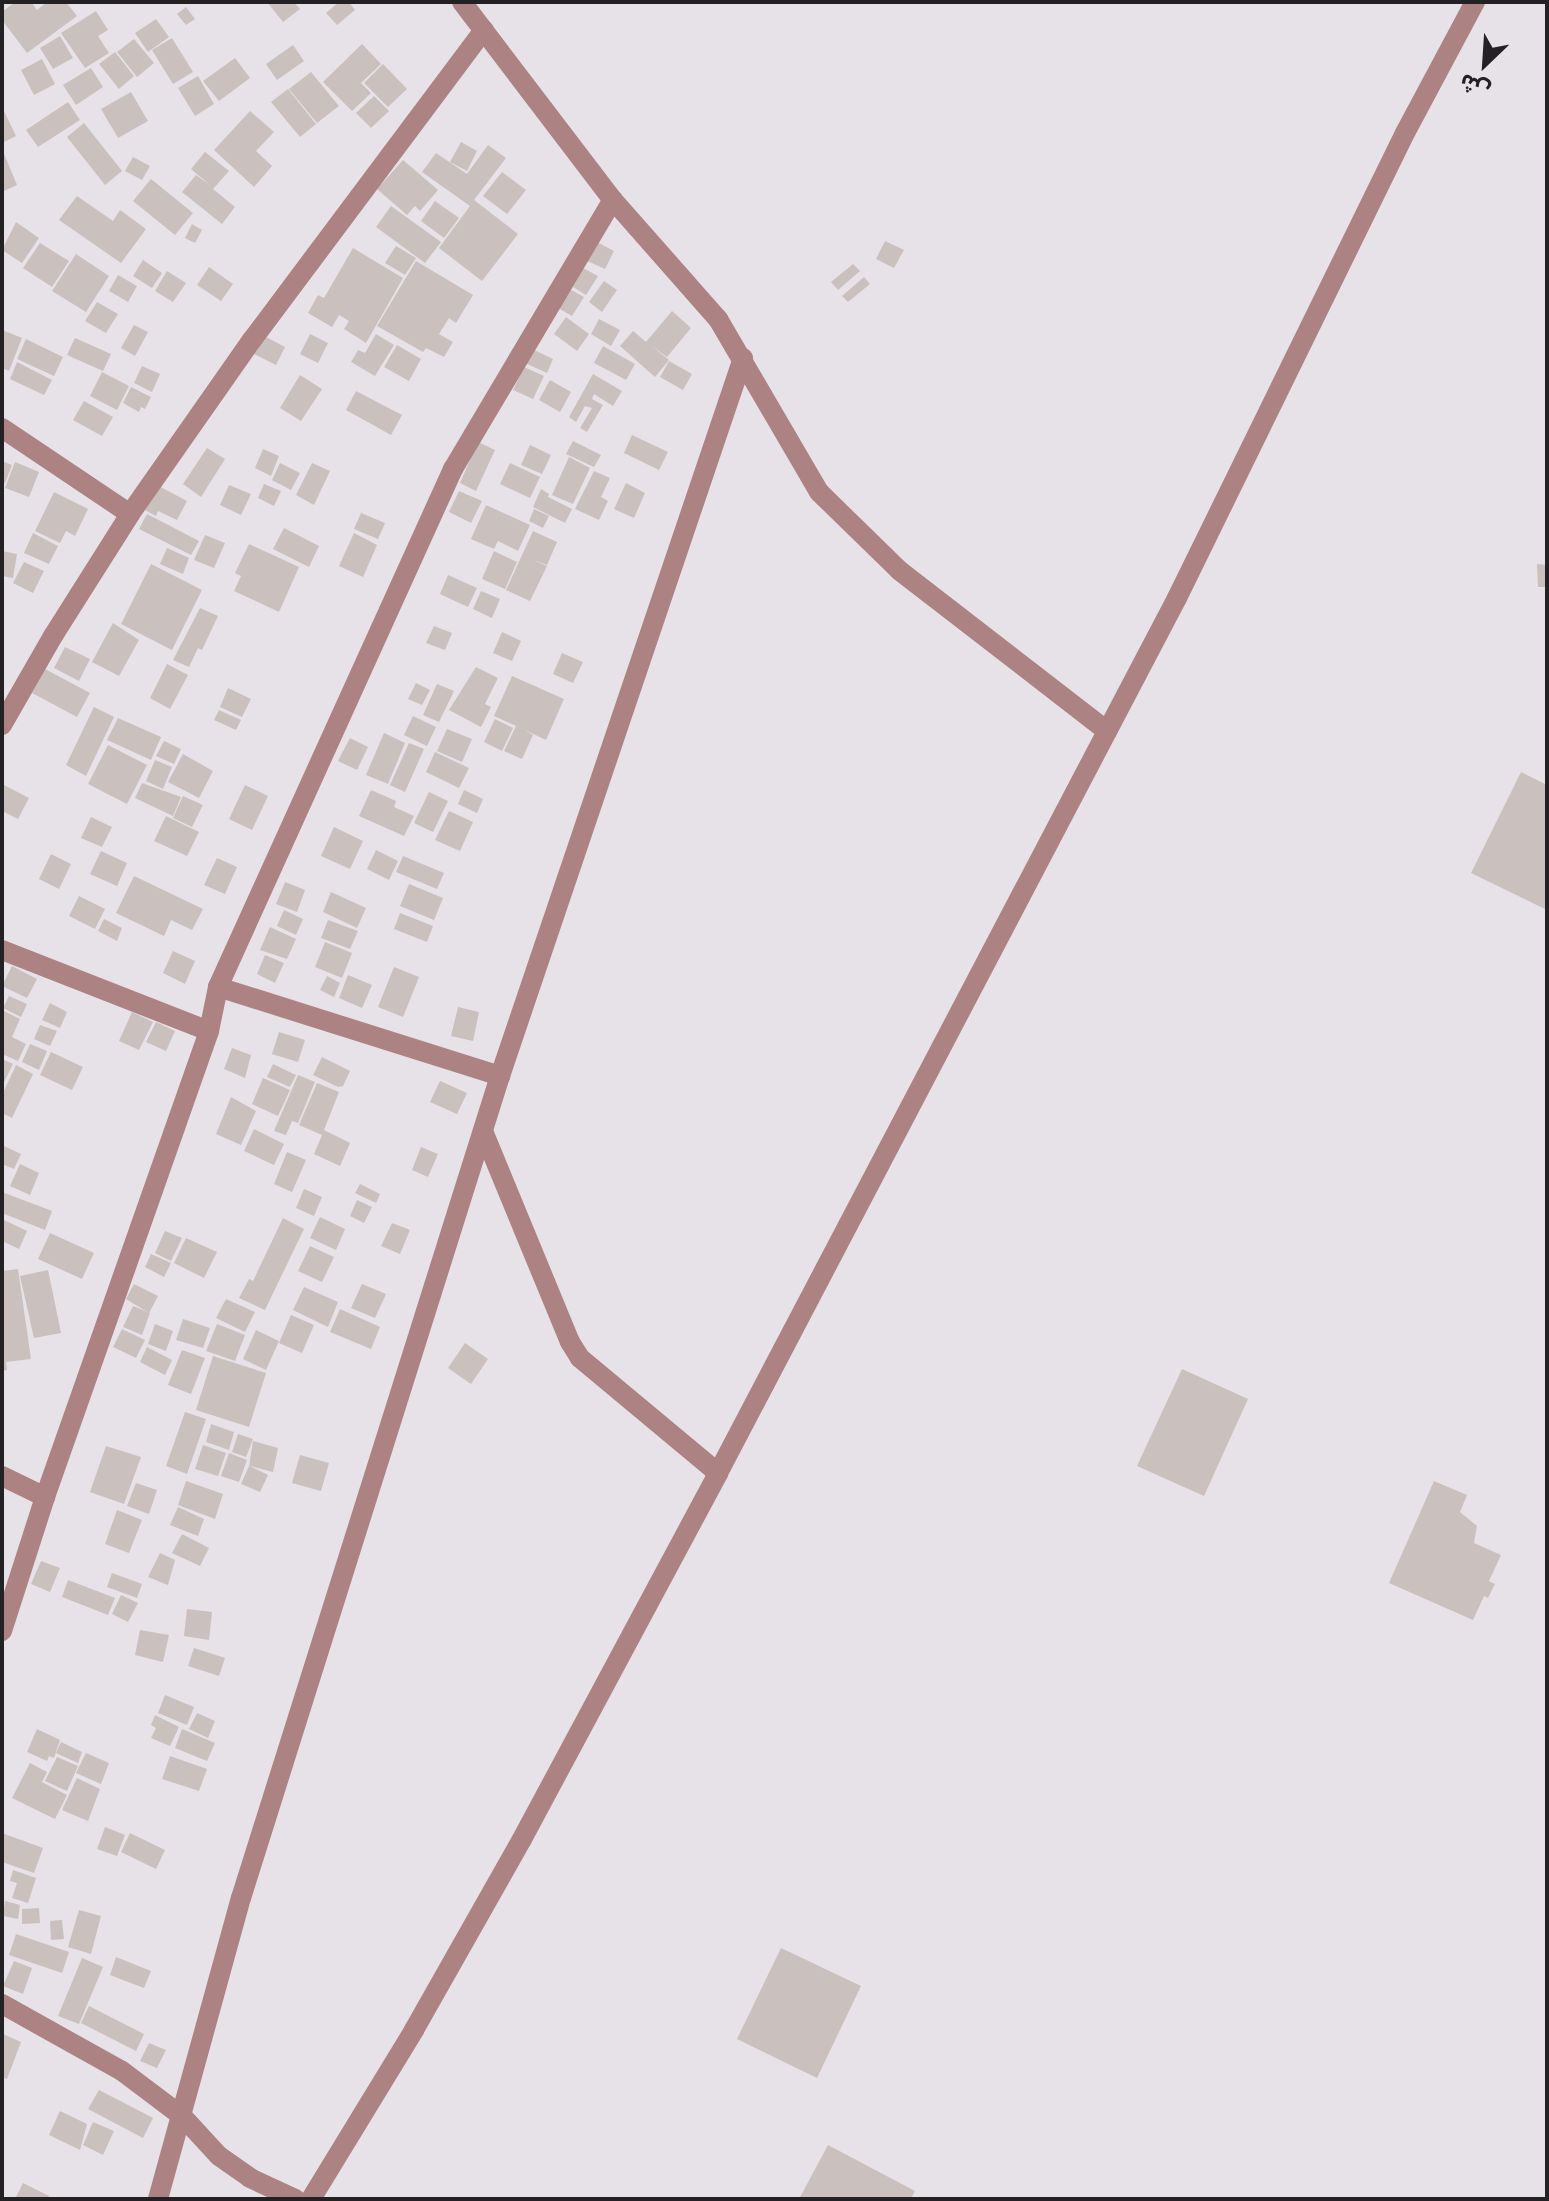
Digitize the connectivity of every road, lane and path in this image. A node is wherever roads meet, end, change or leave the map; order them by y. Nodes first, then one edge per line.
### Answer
1 (462, 2) edge
2 (1475, 2) edge
3 (484, 30) junction
4 (613, 200) junction
5 (743, 358) junction
6 (2, 428) edge
7 (130, 514) junction
8 (2, 725) edge
9 (1107, 731) junction
10 (2, 950) edge
11 (218, 987) junction
12 (209, 1031) junction
13 (500, 1076) junction
14 (483, 1131) junction
15 (718, 1473) junction
16 (2, 1476) edge
17 (45, 1497) junction
18 (2, 1631) edge
19 (2, 2004) edge
20 (183, 2117) junction
21 (158, 2199) edge
22 (295, 2199) edge
23 (311, 2199) edge

1 - 3 street
2 - 9 street
3 - 4 street
3 - 7 street
4 - 5 street
4 - 11 street
5 - 9 street
5 - 13 street
6 - 7 street
7 - 8 street
9 - 15 street
10 - 12 street
11 - 12 street
11 - 13 street
12 - 17 street
13 - 14 street
14 - 15 street
14 - 20 street
15 - 23 street
16 - 17 street
17 - 18 street
19 - 20 street
20 - 21 street
20 - 22 street

